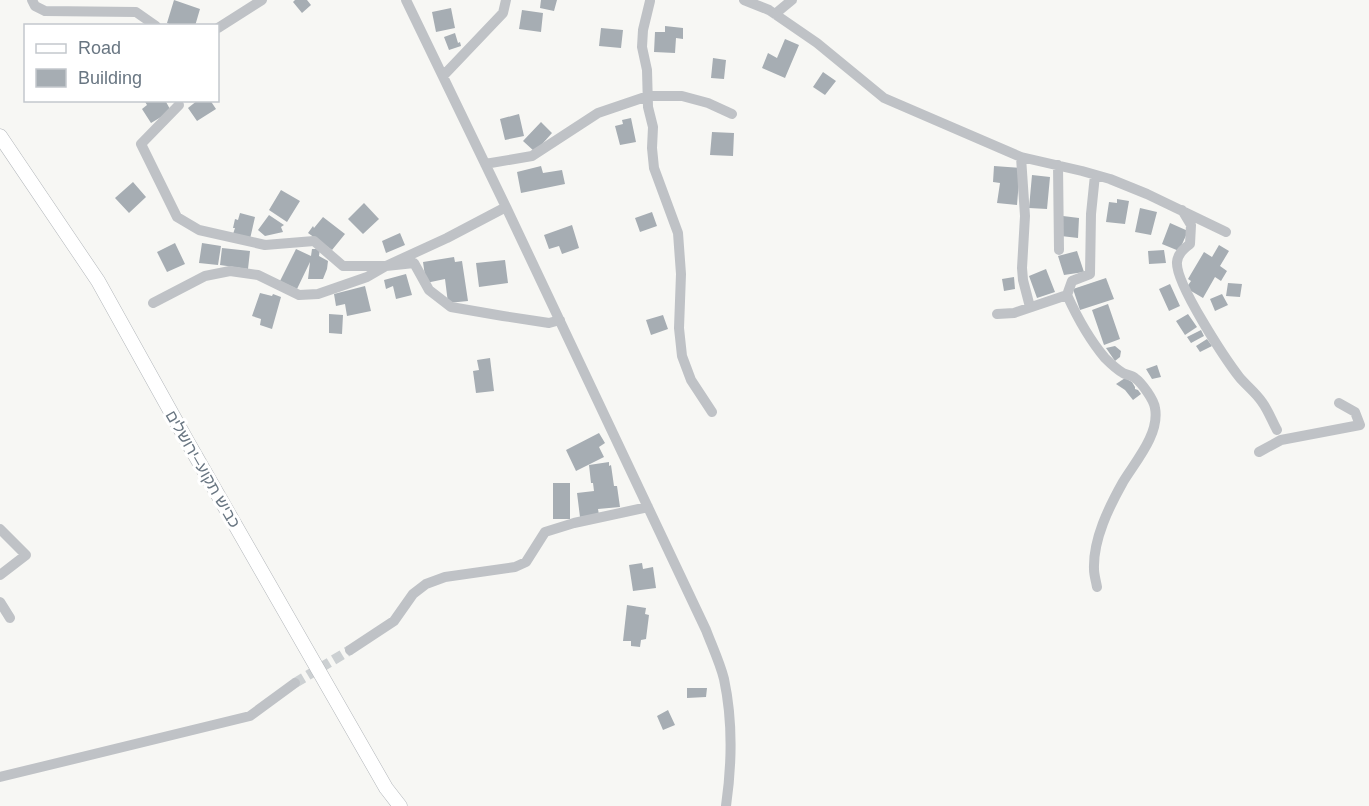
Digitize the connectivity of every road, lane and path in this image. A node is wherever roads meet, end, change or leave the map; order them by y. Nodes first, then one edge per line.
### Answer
1 (32, 0) edge
2 (262, 0) edge
3 (406, 0) edge
4 (506, 0) edge
5 (649, 0) edge
6 (744, 0) edge
7 (792, 0) edge
8 (776, 14) junction
9 (153, 24) edge
10 (219, 27) edge
11 (443, 76) junction
12 (648, 96) junction
13 (179, 105) dead end
14 (732, 114) dead end
15 (0, 136) edge
16 (1021, 158) junction
17 (485, 164) junction
18 (1058, 165) junction
19 (1095, 175) junction
20 (506, 207) junction
21 (1182, 210) junction
22 (1227, 232) dead end
23 (1059, 250) dead end
24 (386, 266) junction
25 (1067, 295) junction
26 (153, 303) dead end
27 (1030, 307) junction
28 (997, 314) dead end
29 (560, 320) junction
30 (1339, 404) dead end
31 (712, 412) dead end
32 (1276, 430) dead end
33 (1259, 452) dead end
34 (648, 507) junction
35 (0, 529) edge
36 (0, 575) edge
37 (1097, 587) dead end
38 (0, 602) edge
39 (10, 618) dead end
40 (350, 650) tunnel mouth
41 (295, 683) tunnel mouth
42 (0, 777) edge
43 (400, 806) edge
44 (726, 806) edge

1 - 9 street
2 - 10 street
3 - 11 street
4 - 11 street
5 - 12 street
6 - 8 street
7 - 8 street
8 - 16 street
11 - 17 street
12 - 14 street
12 - 17 street
12 - 31 street
13 - 24 street
15 - 43 main road, כביש תקוע–ירושלים
16 - 18 street
16 - 27 street
17 - 20 street
18 - 19 street
18 - 23 street
19 - 21 street
19 - 25 street
20 - 24 street
20 - 29 street
21 - 22 street
21 - 32 street
24 - 26 street
24 - 29 street
25 - 27 street
25 - 37 street
27 - 28 street
29 - 34 street
30 - 33 street
34 - 40 street
34 - 44 street
35 - 36 street
38 - 39 street
41 - 42 street

